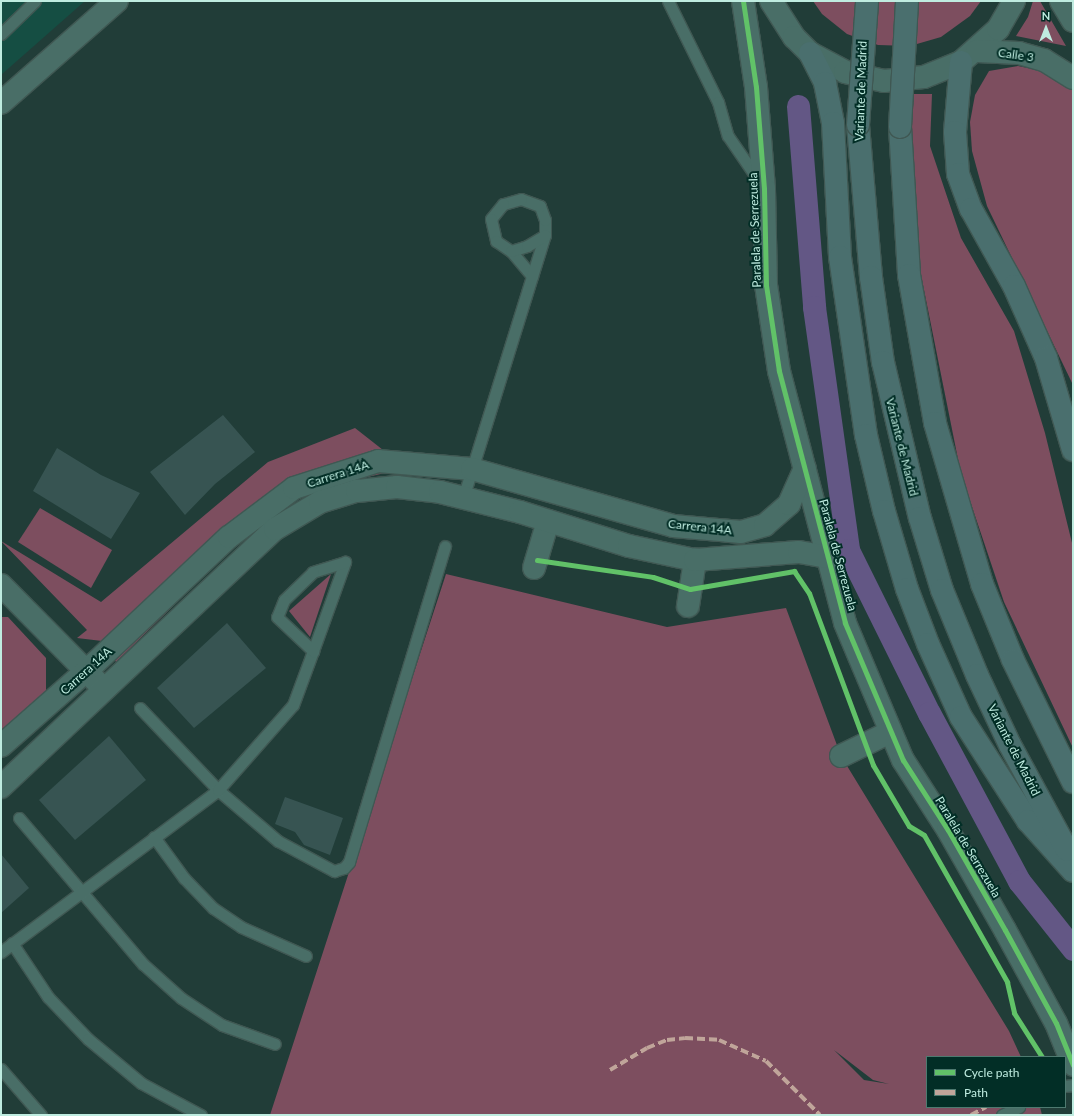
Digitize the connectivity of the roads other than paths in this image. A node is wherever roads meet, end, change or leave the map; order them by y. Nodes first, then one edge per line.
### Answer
1 (35, 1) edge
2 (117, 1) edge
3 (668, 1) edge
4 (743, 1) edge
5 (771, 1) edge
6 (867, 1) edge
7 (907, 1) edge
8 (1014, 1) edge
9 (1061, 1) edge
10 (1073, 21) edge
11 (1, 34) edge
12 (810, 53) junction
13 (969, 57) junction
14 (1073, 78) edge
15 (1, 103) edge
16 (764, 189) junction
17 (545, 235) junction
18 (511, 251) junction
19 (532, 276) junction
20 (1073, 449) edge
21 (472, 468) junction
22 (805, 468) junction
23 (463, 498) junction
24 (548, 521) junction
25 (444, 546) dead end
26 (826, 557) junction
27 (695, 560) junction
28 (534, 568) dead end
29 (1, 585) edge
30 (688, 606) dead end
31 (313, 651) junction
32 (86, 671) junction
33 (104, 689) junction
34 (140, 708) dead end
35 (890, 732) junction
36 (1, 746) edge
37 (841, 756) dead end
38 (1073, 782) edge
39 (1, 787) edge
40 (218, 790) junction
41 (19, 818) dead end
42 (154, 836) junction
43 (1073, 861) edge
44 (1073, 871) edge
45 (82, 893) junction
46 (12, 943) junction
47 (1, 952) edge
48 (306, 956) dead end
49 (275, 1044) dead end
50 (1073, 1065) edge
51 (1, 1069) edge
52 (1017, 1108) edge
53 (41, 1115) edge
54 (201, 1115) edge
55 (1002, 1115) edge

1 - 11 lane
2 - 15 street
3 - 16 lane
4 - 16 street, Paralela de Serrezuela
5 - 12 street
6 - 43 main road, Variante de Madrid, bridge
7 - 38 main road, bridge
8 - 13 street
9 - 10 street
12 - 13 street
12 - 44 main road
13 - 14 street, Calle 3
13 - 20 main road
16 - 22 street, Paralela de Serrezuela
17 - 18 lane
17 - 18 lane
17 - 19 lane
18 - 19 lane
19 - 21 lane
21 - 22 street, Carrera 14A
21 - 23 lane
21 - 32 street, Carrera 14A
22 - 26 street, Paralela de Serrezuela
23 - 24 street, Carrera 14A
23 - 33 street, Carrera 14A
24 - 27 street, Carrera 14A
24 - 28 street
25 - 40 lane
26 - 27 street, Carrera 14A
26 - 35 street, Paralela de Serrezuela
27 - 30 street
29 - 32 street
31 - 31 lane
31 - 40 lane
32 - 33 street
32 - 36 street, Carrera 14A
33 - 39 street, Carrera 14A
34 - 40 lane
35 - 37 street
35 - 50 street, Paralela de Serrezuela
40 - 42 lane
41 - 45 lane
42 - 45 lane
42 - 48 lane
45 - 46 lane
45 - 49 lane
46 - 47 lane
46 - 54 lane
51 - 53 lane
52 - 55 lane

